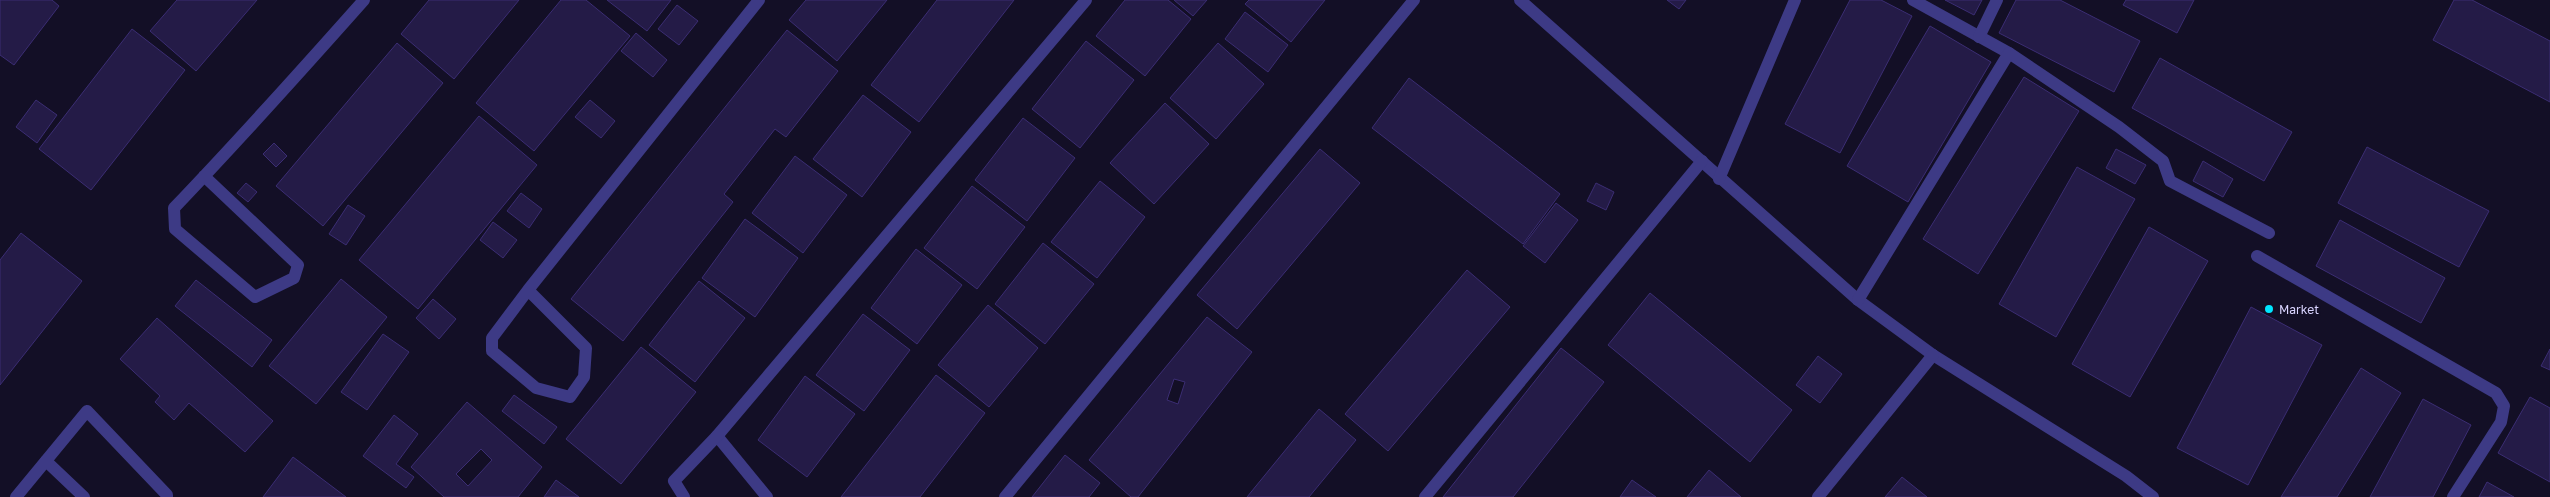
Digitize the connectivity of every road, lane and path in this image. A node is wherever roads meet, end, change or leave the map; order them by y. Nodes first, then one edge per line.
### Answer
1 (364, 0) edge
2 (759, 0) edge
3 (1086, 0) edge
4 (1414, 0) edge
5 (1520, 0) edge
6 (1795, 0) edge
7 (1913, 0) edge
8 (1997, 0) edge
9 (1979, 37) junction
10 (2008, 53) junction
11 (1702, 161) junction
12 (204, 176) junction
13 (1720, 179) junction
14 (2270, 233) dead end
15 (2257, 256) dead end
16 (528, 290) junction
17 (1858, 300) junction
18 (1933, 355) junction
19 (717, 436) junction
20 (46, 461) junction
21 (16, 497) edge
22 (84, 497) edge
23 (166, 497) edge
24 (684, 497) edge
25 (766, 497) edge
26 (1005, 497) edge
27 (1425, 497) edge
28 (1818, 497) edge
29 (2153, 497) edge
30 (2453, 497) edge

1 - 12 street
2 - 16 street
3 - 19 street
4 - 26 street
5 - 11 street
6 - 13 street
7 - 9 street
8 - 9 street
9 - 10 street
10 - 14 street
10 - 17 street
11 - 13 street
11 - 27 street
12 - 12 street
13 - 17 street
15 - 30 street
16 - 16 street
17 - 18 street
18 - 28 street
18 - 29 street
19 - 24 street
19 - 25 street
20 - 21 street
20 - 22 street
20 - 23 street

